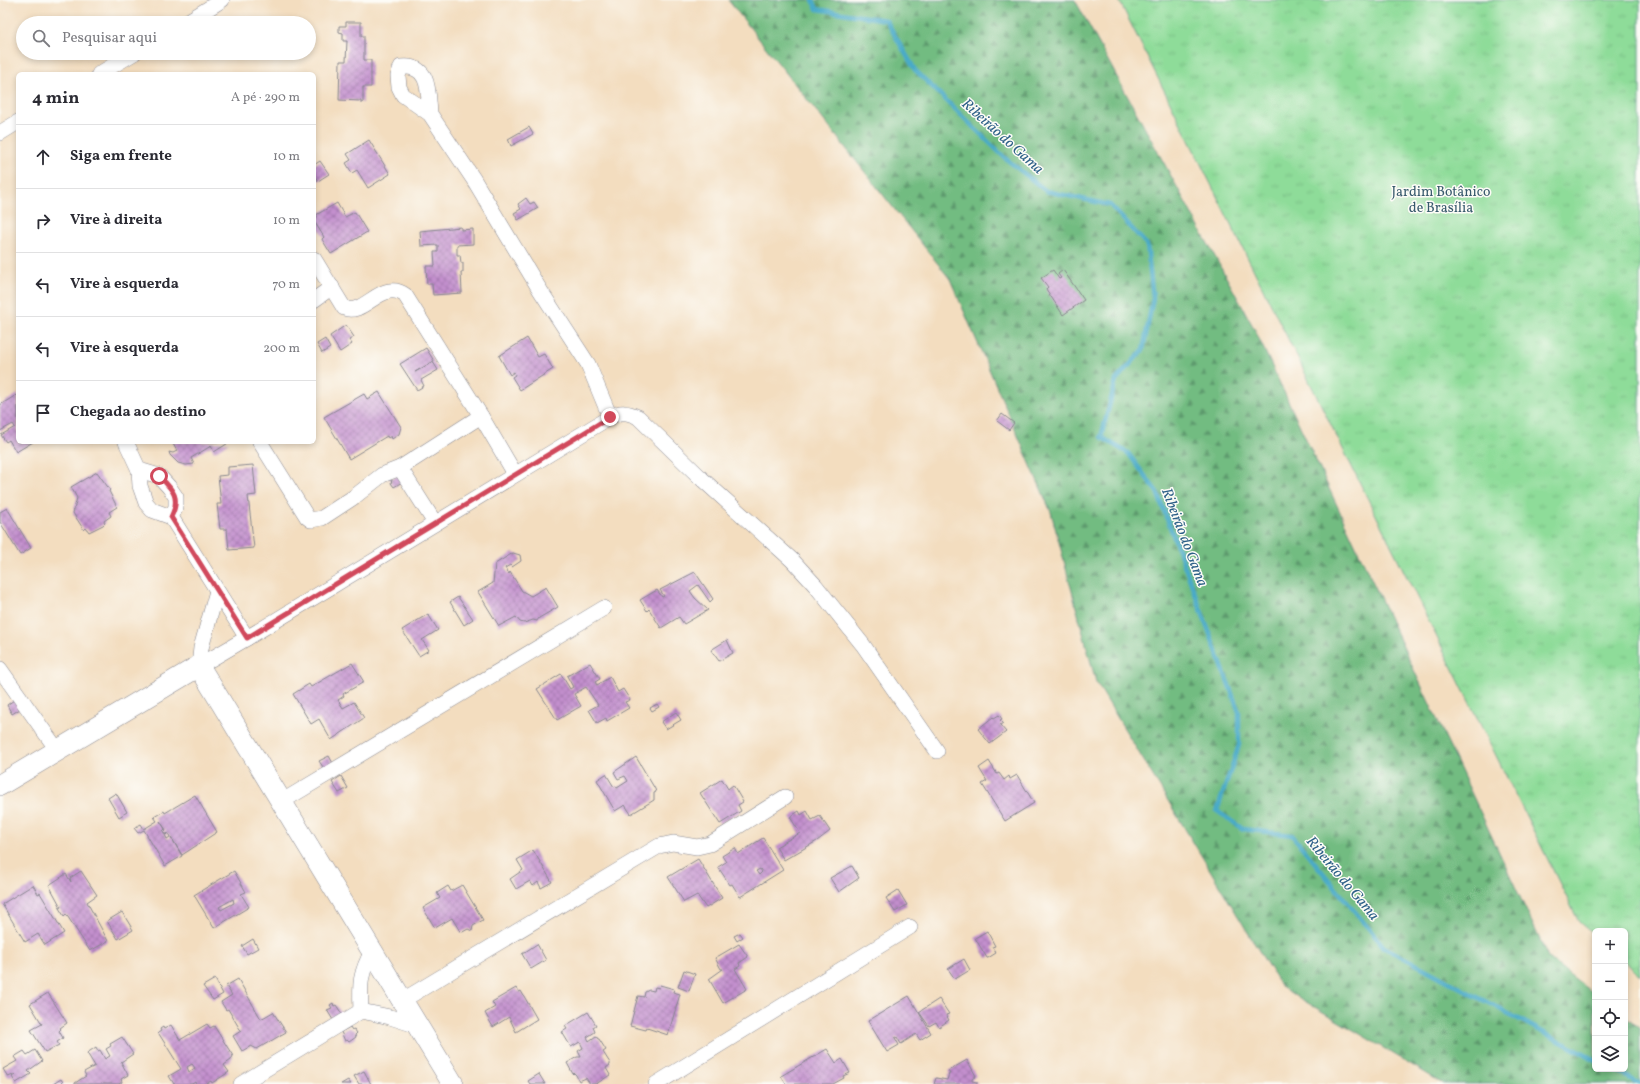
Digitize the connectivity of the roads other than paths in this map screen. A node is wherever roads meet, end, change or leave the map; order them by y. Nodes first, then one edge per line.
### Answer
1 (222, 0) edge
2 (196, 16) edge
3 (122, 60) edge
4 (102, 72) edge
5 (430, 114) dead end
6 (16, 123) edge
7 (0, 133) edge
8 (316, 262) edge
9 (332, 287) junction
10 (316, 299) edge
11 (481, 416) junction
12 (610, 417) junction
13 (127, 444) edge
14 (261, 444) edge
15 (400, 468) junction
16 (139, 470) junction
17 (514, 474) junction
18 (171, 517) junction
19 (435, 523) junction
20 (217, 591) junction
21 (604, 608) dead end
22 (247, 638) junction
23 (199, 666) junction
24 (0, 669) edge
25 (58, 751) junction
26 (937, 751) dead end
27 (0, 786) edge
28 (784, 797) dead end
29 (281, 802) junction
30 (910, 927) dead end
31 (373, 950) junction
32 (404, 1000) junction
33 (361, 1011) junction
34 (418, 1026) junction
35 (241, 1084) edge
36 (453, 1084) edge
37 (656, 1084) edge

1 - 2 street
3 - 4 street
5 - 12 street
6 - 7 street
8 - 9 street
9 - 10 street
9 - 11 street
11 - 15 street
11 - 17 street
12 - 17 street
12 - 26 street
13 - 16 street
14 - 15 street
15 - 19 street
16 - 18 street
16 - 18 street
17 - 19 street
18 - 20 street
19 - 22 street
20 - 22 street
20 - 23 street
21 - 29 street
22 - 23 street
23 - 25 street
23 - 29 street
24 - 25 street
25 - 27 street
28 - 32 street
29 - 31 street
30 - 37 street
31 - 32 street
31 - 33 street
32 - 34 street
33 - 34 street
33 - 35 street
34 - 36 street

